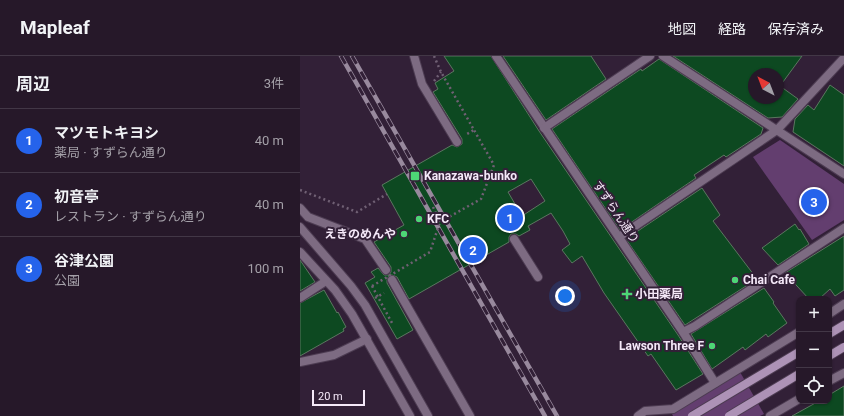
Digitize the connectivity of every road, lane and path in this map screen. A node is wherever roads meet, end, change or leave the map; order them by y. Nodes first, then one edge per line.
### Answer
1 (414, 56) edge
2 (434, 56) edge
3 (496, 56) edge
4 (650, 56) edge
5 (663, 56) edge
6 (844, 58) edge
7 (544, 128) junction
8 (778, 130) junction
9 (456, 142) dead end
10 (844, 174) edge
11 (300, 190) edge
12 (387, 194) dead end
13 (433, 207) dead end
14 (300, 208) edge
15 (440, 222) junction
16 (300, 227) edge
17 (844, 228) edge
18 (619, 237) junction
19 (514, 239) dead end
20 (300, 252) edge
21 (386, 270) dead end
22 (538, 278) dead end
23 (392, 280) dead end
24 (326, 281) junction
25 (300, 298) edge
26 (844, 304) edge
27 (832, 312) edge
28 (393, 325) dead end
29 (844, 325) edge
30 (683, 332) junction
31 (832, 332) edge
32 (796, 334) edge
33 (367, 339) junction
34 (844, 347) edge
35 (796, 354) edge
36 (832, 354) edge
37 (300, 362) edge
38 (844, 373) edge
39 (796, 376) edge
40 (832, 379) edge
41 (715, 383) junction
42 (796, 401) edge
43 (410, 416) edge
44 (428, 416) edge
45 (470, 416) edge
46 (638, 416) edge
47 (692, 416) edge
48 (729, 416) edge
49 (770, 416) edge

1 - 9 street
2 - 15 path, bridge
3 - 7 street, すずらん通り
4 - 7 street
5 - 8 street
6 - 8 street
7 - 18 street, すずらん通り
8 - 10 street
8 - 18 street
11 - 12 path
13 - 15 path
14 - 21 street
15 - 28 path, bridge
16 - 44 street
17 - 30 street
18 - 30 street, すずらん通り
19 - 22 street
20 - 24 street
23 - 45 street
24 - 25 street
24 - 33 street
26 - 27 street
29 - 31 street
30 - 41 street, すずらん通り
32 - 41 street
33 - 37 street
33 - 43 street
34 - 36 street, bridge
35 - 47 street, bridge
38 - 40 street
39 - 48 street, bridge
41 - 46 street
42 - 49 street

